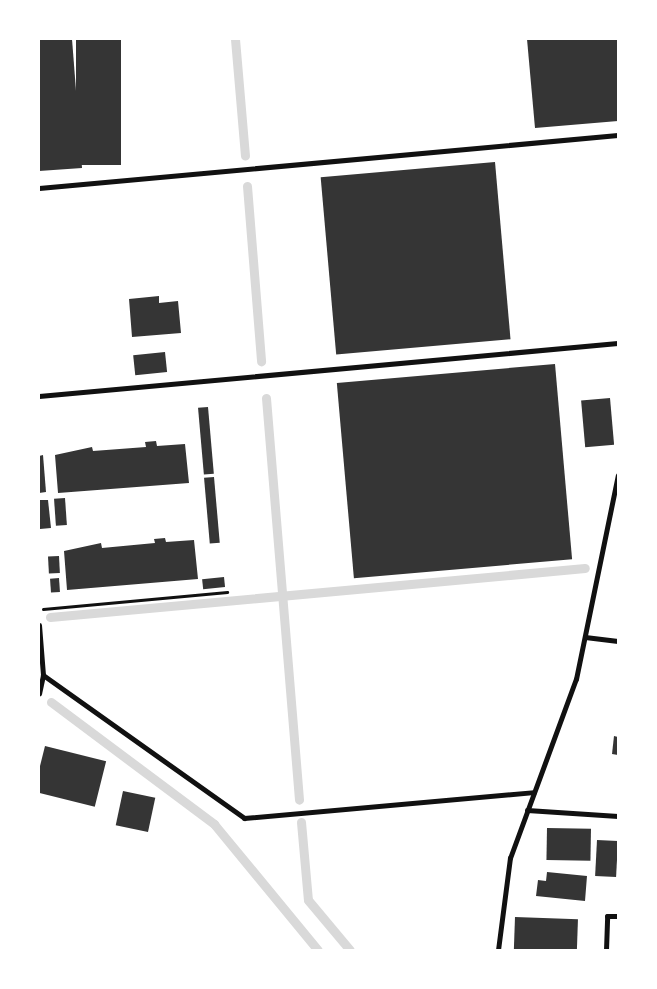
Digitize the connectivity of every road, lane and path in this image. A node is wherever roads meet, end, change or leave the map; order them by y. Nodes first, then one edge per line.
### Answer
1 (618, 134) edge
2 (39, 188) edge
3 (618, 343) edge
4 (39, 396) edge
5 (618, 475) edge
6 (227, 592) dead end
7 (39, 609) edge
8 (39, 625) edge
9 (585, 637) junction
10 (618, 641) edge
11 (43, 675) junction
12 (39, 694) edge
13 (534, 792) junction
14 (527, 810) junction
15 (618, 816) edge
16 (618, 916) edge
17 (498, 950) edge
18 (606, 950) edge

1 - 2 street
3 - 4 street
5 - 9 street
6 - 7 path
8 - 11 street
9 - 10 street
9 - 13 street
11 - 12 street
11 - 13 street
13 - 14 street
14 - 15 street
14 - 17 street
16 - 18 street

